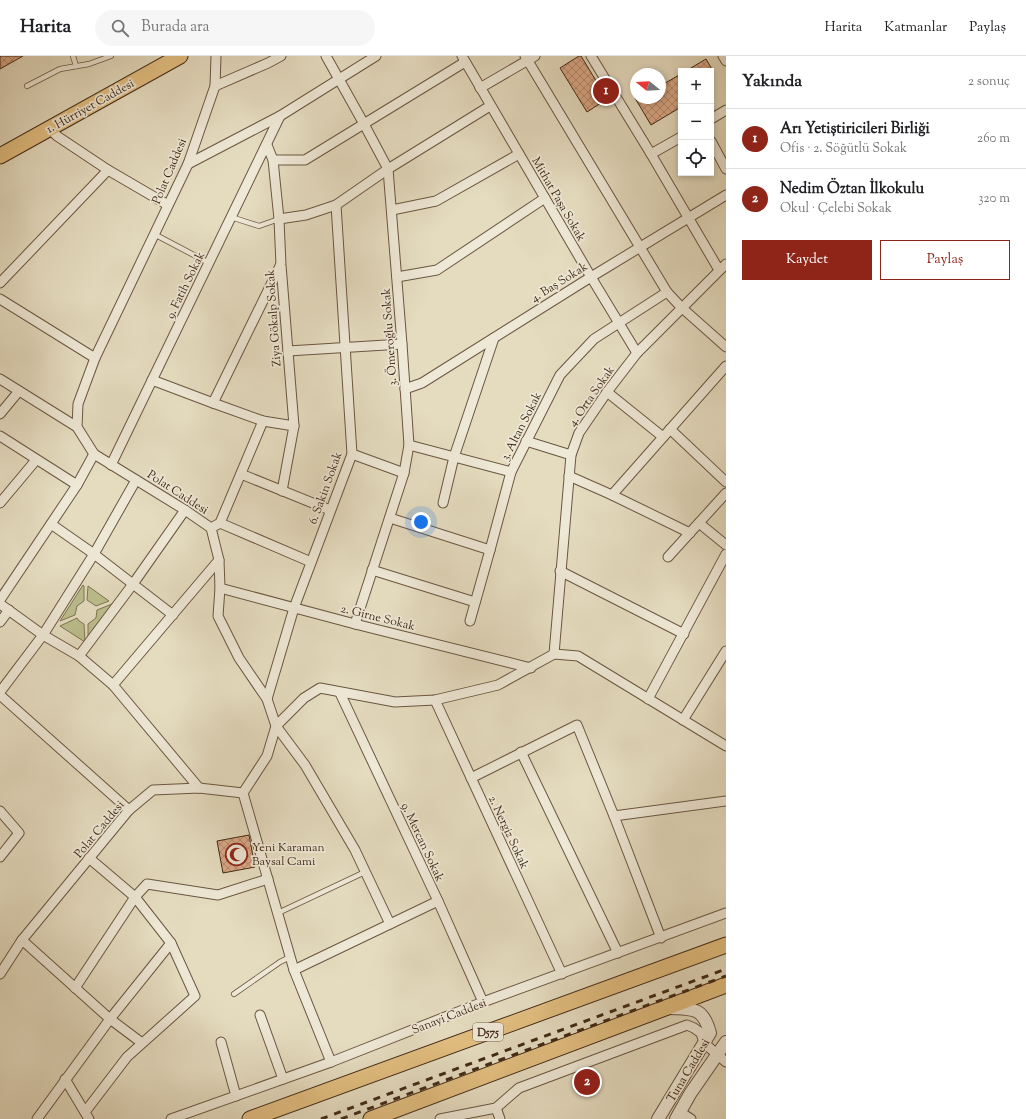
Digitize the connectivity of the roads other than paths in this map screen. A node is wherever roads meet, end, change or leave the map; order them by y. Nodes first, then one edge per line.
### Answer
1 (73, 56) edge
2 (111, 56) edge
3 (180, 56) edge
4 (216, 56) edge
5 (281, 56) edge
6 (326, 56) edge
7 (376, 56) edge
8 (591, 56) edge
9 (723, 56) edge
10 (529, 57) edge
11 (463, 59) edge
12 (726, 61) edge
13 (76, 66) junction
14 (339, 79) junction
15 (26, 86) dead end
16 (216, 86) junction
17 (480, 88) junction
18 (490, 106) junction
19 (726, 110) edge
20 (280, 116) junction
21 (714, 117) edge
22 (364, 124) junction
23 (50, 129) junction
24 (678, 139) edge
25 (267, 145) junction
26 (714, 147) edge
27 (519, 154) junction
28 (651, 154) junction
29 (0, 156) edge
30 (273, 160) junction
31 (188, 164) junction
32 (388, 169) junction
33 (726, 169) edge
34 (108, 170) junction
35 (726, 195) edge
36 (545, 198) junction
37 (168, 205) junction
38 (336, 205) junction
39 (392, 210) junction
40 (232, 217) junction
41 (688, 218) junction
42 (279, 219) junction
43 (154, 234) junction
44 (639, 247) junction
45 (209, 262) junction
46 (726, 264) edge
47 (281, 265) junction
48 (719, 270) junction
49 (397, 277) junction
50 (591, 277) junction
51 (0, 283) edge
52 (667, 292) junction
53 (0, 299) edge
54 (682, 307) junction
55 (619, 323) junction
56 (494, 338) junction
57 (402, 344) junction
58 (726, 347) edge
59 (345, 348) junction
60 (288, 351) junction
61 (637, 353) junction
62 (95, 358) junction
63 (726, 366) edge
64 (0, 380) edge
65 (152, 380) junction
66 (405, 388) junction
67 (18, 391) junction
68 (607, 392) junction
69 (213, 403) junction
70 (0, 414) edge
71 (263, 421) junction
72 (294, 426) junction
73 (78, 427) junction
74 (670, 430) junction
75 (0, 436) edge
76 (663, 437) junction
77 (526, 441) junction
78 (408, 444) junction
79 (94, 454) junction
80 (352, 454) junction
81 (571, 455) junction
82 (454, 457) junction
83 (36, 460) junction
84 (111, 465) junction
85 (511, 472) junction
86 (404, 473) junction
87 (241, 474) junction
88 (570, 476) junction
89 (136, 480) junction
90 (726, 482) edge
91 (77, 485) junction
92 (282, 491) junction
93 (726, 493) edge
94 (612, 495) junction
95 (0, 503) edge
96 (443, 503) dead end
97 (185, 510) junction
98 (330, 510) junction
99 (390, 518) junction
100 (220, 523) junction
101 (699, 523) junction
102 (51, 524) junction
103 (211, 528) junction
104 (690, 533) junction
105 (726, 545) edge
106 (490, 550) junction
107 (94, 554) junction
108 (726, 554) edge
109 (668, 557) dead end
110 (219, 560) junction
111 (311, 562) junction
112 (372, 570) junction
113 (560, 571) junction
114 (133, 584) junction
115 (220, 588) junction
116 (0, 600) edge
117 (475, 602) junction
118 (0, 604) edge
119 (294, 608) junction
120 (9, 610) junction
121 (173, 615) junction
122 (470, 621) dead end
123 (0, 622) edge
124 (355, 624) junction
125 (684, 634) junction
126 (43, 635) junction
127 (726, 651) edge
128 (554, 654) junction
129 (79, 656) junction
130 (531, 668) junction
131 (113, 685) junction
132 (340, 693) junction
133 (0, 694) edge
134 (268, 699) junction
135 (435, 700) junction
136 (648, 700) junction
137 (683, 720) junction
138 (276, 726) junction
139 (726, 745) edge
140 (521, 752) junction
141 (471, 778) junction
142 (199, 788) junction
143 (243, 793) junction
144 (726, 801) edge
145 (129, 810) junction
146 (0, 811) edge
147 (614, 816) junction
148 (0, 858) edge
149 (89, 858) junction
150 (365, 872) junction
151 (268, 879) junction
152 (135, 897) junction
153 (438, 900) junction
154 (278, 913) junction
155 (726, 913) edge
156 (390, 924) junction
157 (661, 938) junction
158 (22, 940) junction
159 (171, 943) junction
160 (726, 945) edge
161 (618, 953) junction
162 (290, 957) junction
163 (4, 959) edge
164 (294, 970) junction
165 (0, 974) edge
166 (562, 974) junction
167 (726, 984) edge
168 (75, 988) junction
169 (234, 994) dead end
170 (483, 1002) junction
171 (663, 1008) junction
172 (260, 1014) dead end
173 (110, 1019) junction
174 (221, 1042) dead end
175 (726, 1042) edge
176 (142, 1043) junction
177 (704, 1043) junction
178 (722, 1058) edge
179 (331, 1062) junction
180 (65, 1079) junction
181 (283, 1079) junction
182 (236, 1096) junction
183 (496, 1108) junction
184 (678, 1115) edge
185 (87, 1116) edge
186 (37, 1119) edge
187 (171, 1119) edge
188 (250, 1119) edge
189 (371, 1119) edge
190 (440, 1119) edge
191 (500, 1119) edge
192 (658, 1119) edge
193 (691, 1119) edge

1 - 13 lane
2 - 13 lane
3 - 23 main road, 1. Hürriyet Caddesi
4 - 16 street, Polat Caddesi
5 - 16 street
6 - 14 street, 3. Ömeroğlu Sokak
7 - 14 street
8 - 28 street
9 - 12 street
10 - 17 street
10 - 44 street
11 - 17 street, Mithat Paşa Sokak
11 - 22 street
13 - 15 lane
14 - 20 street
14 - 22 street, 3. Ömeroğlu Sokak
16 - 31 street, Polat Caddesi
17 - 18 street, Mithat Paşa Sokak
18 - 27 street, Mithat Paşa Sokak
18 - 32 street
19 - 21 street
20 - 25 street, 9. Fatih Sokak
20 - 31 street
22 - 30 street
22 - 32 street, 3. Ömeroğlu Sokak
23 - 29 main road, 1. Hürriyet Caddesi
23 - 34 street
24 - 28 street
25 - 30 street, Ziya Gökalp Sokak
25 - 40 street, 9. Fatih Sokak
26 - 33 street
27 - 36 street, Mithat Paşa Sokak
27 - 39 street
28 - 41 street
30 - 42 street, Ziya Gökalp Sokak
31 - 37 street, Polat Caddesi
32 - 38 street
32 - 39 street, 3. Ömeroğlu Sokak
34 - 37 street
34 - 51 street
35 - 41 street, 4. Baş Sokak
36 - 49 street
36 - 50 street, Mithat Paşa Sokak
37 - 43 street, Polat Caddesi
38 - 42 street
38 - 59 street, 6. Sakin Sokak
39 - 49 street, 3. Ömeroğlu Sokak
40 - 42 lane
40 - 45 street, 9. Fatih Sokak
41 - 44 street, 4. Baş Sokak
41 - 48 street
42 - 47 street, Ziya Gökalp Sokak
43 - 45 lane
43 - 62 street, Polat Caddesi
44 - 50 street, 4. Baş Sokak
44 - 52 street
45 - 65 street, 9. Fatih Sokak
46 - 48 street, 4. Orta Sokak
47 - 60 street, Ziya Gökalp Sokak
47 - 69 street
48 - 54 street, 4. Orta Sokak
49 - 57 street, 3. Ömeroğlu Sokak
50 - 55 street, Mithat Paşa Sokak
50 - 56 street, 4. Baş Sokak
52 - 54 street
52 - 55 street, 3. Altan Sokak
53 - 62 street
54 - 58 street
54 - 61 street, 4. Orta Sokak
55 - 61 street, Mithat Paşa Sokak
55 - 77 street, 3. Altan Sokak
56 - 66 street, 4. Baş Sokak
56 - 82 street
57 - 59 street
57 - 66 street, 3. Ömeroğlu Sokak
59 - 60 street
59 - 80 street, 6. Sakin Sokak
60 - 72 street, Ziya Gökalp Sokak
61 - 68 street, 4. Orta Sokak
62 - 73 street, Polat Caddesi
63 - 74 street
64 - 67 street
65 - 69 street
65 - 84 street, 9. Fatih Sokak
66 - 78 street, 3. Ömeroğlu Sokak
67 - 70 street
67 - 73 street
68 - 76 street
68 - 81 street, 4. Orta Sokak
69 - 71 street
71 - 72 street
71 - 87 street
72 - 92 street, Ziya Gökalp Sokak
73 - 79 street, Polat Caddesi
74 - 76 street
74 - 90 street
75 - 83 street
76 - 94 street
77 - 81 street
77 - 85 street, 3. Altan Sokak
78 - 82 street
78 - 86 street, 3. Ömeroğlu Sokak
79 - 84 street, Polat Caddesi
79 - 91 street
80 - 86 street
80 - 98 street, 6. Sakin Sokak
81 - 88 street, 4. Orta Sokak
82 - 85 street
82 - 96 street
83 - 91 street
83 - 95 street
84 - 89 street, Polat Caddesi
85 - 106 street, 3. Altan Sokak
86 - 99 street, 3. Ömeroğlu Sokak
87 - 92 street
87 - 100 street
88 - 94 street
88 - 113 street, 4. Orta Sokak
89 - 97 street, Polat Caddesi
89 - 107 street
91 - 102 street
92 - 98 street
93 - 101 street
94 - 104 street
97 - 103 street, Polat Caddesi
97 - 114 street
98 - 111 street, 6. Sakin Sokak
99 - 106 street
99 - 112 street, 3. Ömeroğlu Sokak
100 - 103 street
100 - 111 street
101 - 104 street
101 - 105 street
102 - 107 street
102 - 116 street
103 - 110 street, Polat Caddesi
104 - 109 street
106 - 117 street, 3. Altan Sokak
107 - 114 street
107 - 126 street
108 - 125 street
110 - 115 street, Polat Caddesi
110 - 121 street
111 - 119 street, 6. Sakin Sokak
112 - 117 street
112 - 124 street, 3. Ömeroğlu Sokak
113 - 125 street
113 - 128 street, 4. Orta Sokak
114 - 121 street
114 - 129 street
115 - 119 street, 2. Girne Sokak
115 - 134 street, Polat Caddesi
117 - 122 street, 3. Altan Sokak
118 - 120 street
119 - 124 street, 2. Girne Sokak
119 - 134 street, 6. Sakin Sokak
120 - 123 street
120 - 126 street
121 - 131 street
124 - 130 street, 2. Girne Sokak
125 - 136 street
126 - 129 street
126 - 133 street
127 - 137 street
128 - 130 street
128 - 136 street
129 - 131 street
130 - 135 street
131 - 142 street
132 - 135 street
132 - 138 street
132 - 153 street, 9. Mercan Sokak
133 - 145 street
134 - 138 street, Polat Caddesi
135 - 141 street, 2. Nergiz Sokak
136 - 137 street
137 - 139 street
138 - 143 street
138 - 150 street
140 - 141 street
140 - 147 street
140 - 161 street
141 - 166 street, 2. Nergiz Sokak
142 - 143 street, Polat Caddesi
142 - 145 street, Polat Caddesi
143 - 151 street
144 - 147 street
145 - 149 street, Polat Caddesi
146 - 148 street
147 - 157 street
149 - 152 street
149 - 158 street, Polat Caddesi
150 - 154 lane
150 - 156 street
151 - 152 street
151 - 154 street
152 - 159 street
152 - 168 street
153 - 156 street
153 - 170 street, 9. Mercan Sokak
154 - 162 street
155 - 157 street, Sanayi Caddesi
156 - 164 street
157 - 161 street, Sanayi Caddesi
158 - 163 street, Polat Caddesi
158 - 168 street
159 - 173 street
159 - 176 street
160 - 188 main road, D575
161 - 166 street, Sanayi Caddesi
162 - 164 street
162 - 169 lane
163 - 165 street, Polat Caddesi
164 - 179 street
166 - 170 street, Sanayi Caddesi
167 - 171 main road
168 - 173 street
170 - 179 street, Sanayi Caddesi
171 - 177 street, Tuna Caddesi
171 - 189 main road
172 - 181 street
173 - 176 street
173 - 180 street
174 - 182 street
175 - 178 street, Tuna Caddesi
176 - 185 street
177 - 178 street
177 - 183 street
177 - 192 street, Tuna Caddesi
178 - 184 street, Tuna Caddesi
179 - 181 street, Sanayi Caddesi
180 - 185 street
180 - 186 street
181 - 182 street, Sanayi Caddesi
182 - 187 street, Sanayi Caddesi
183 - 190 street
183 - 191 street
184 - 193 street

